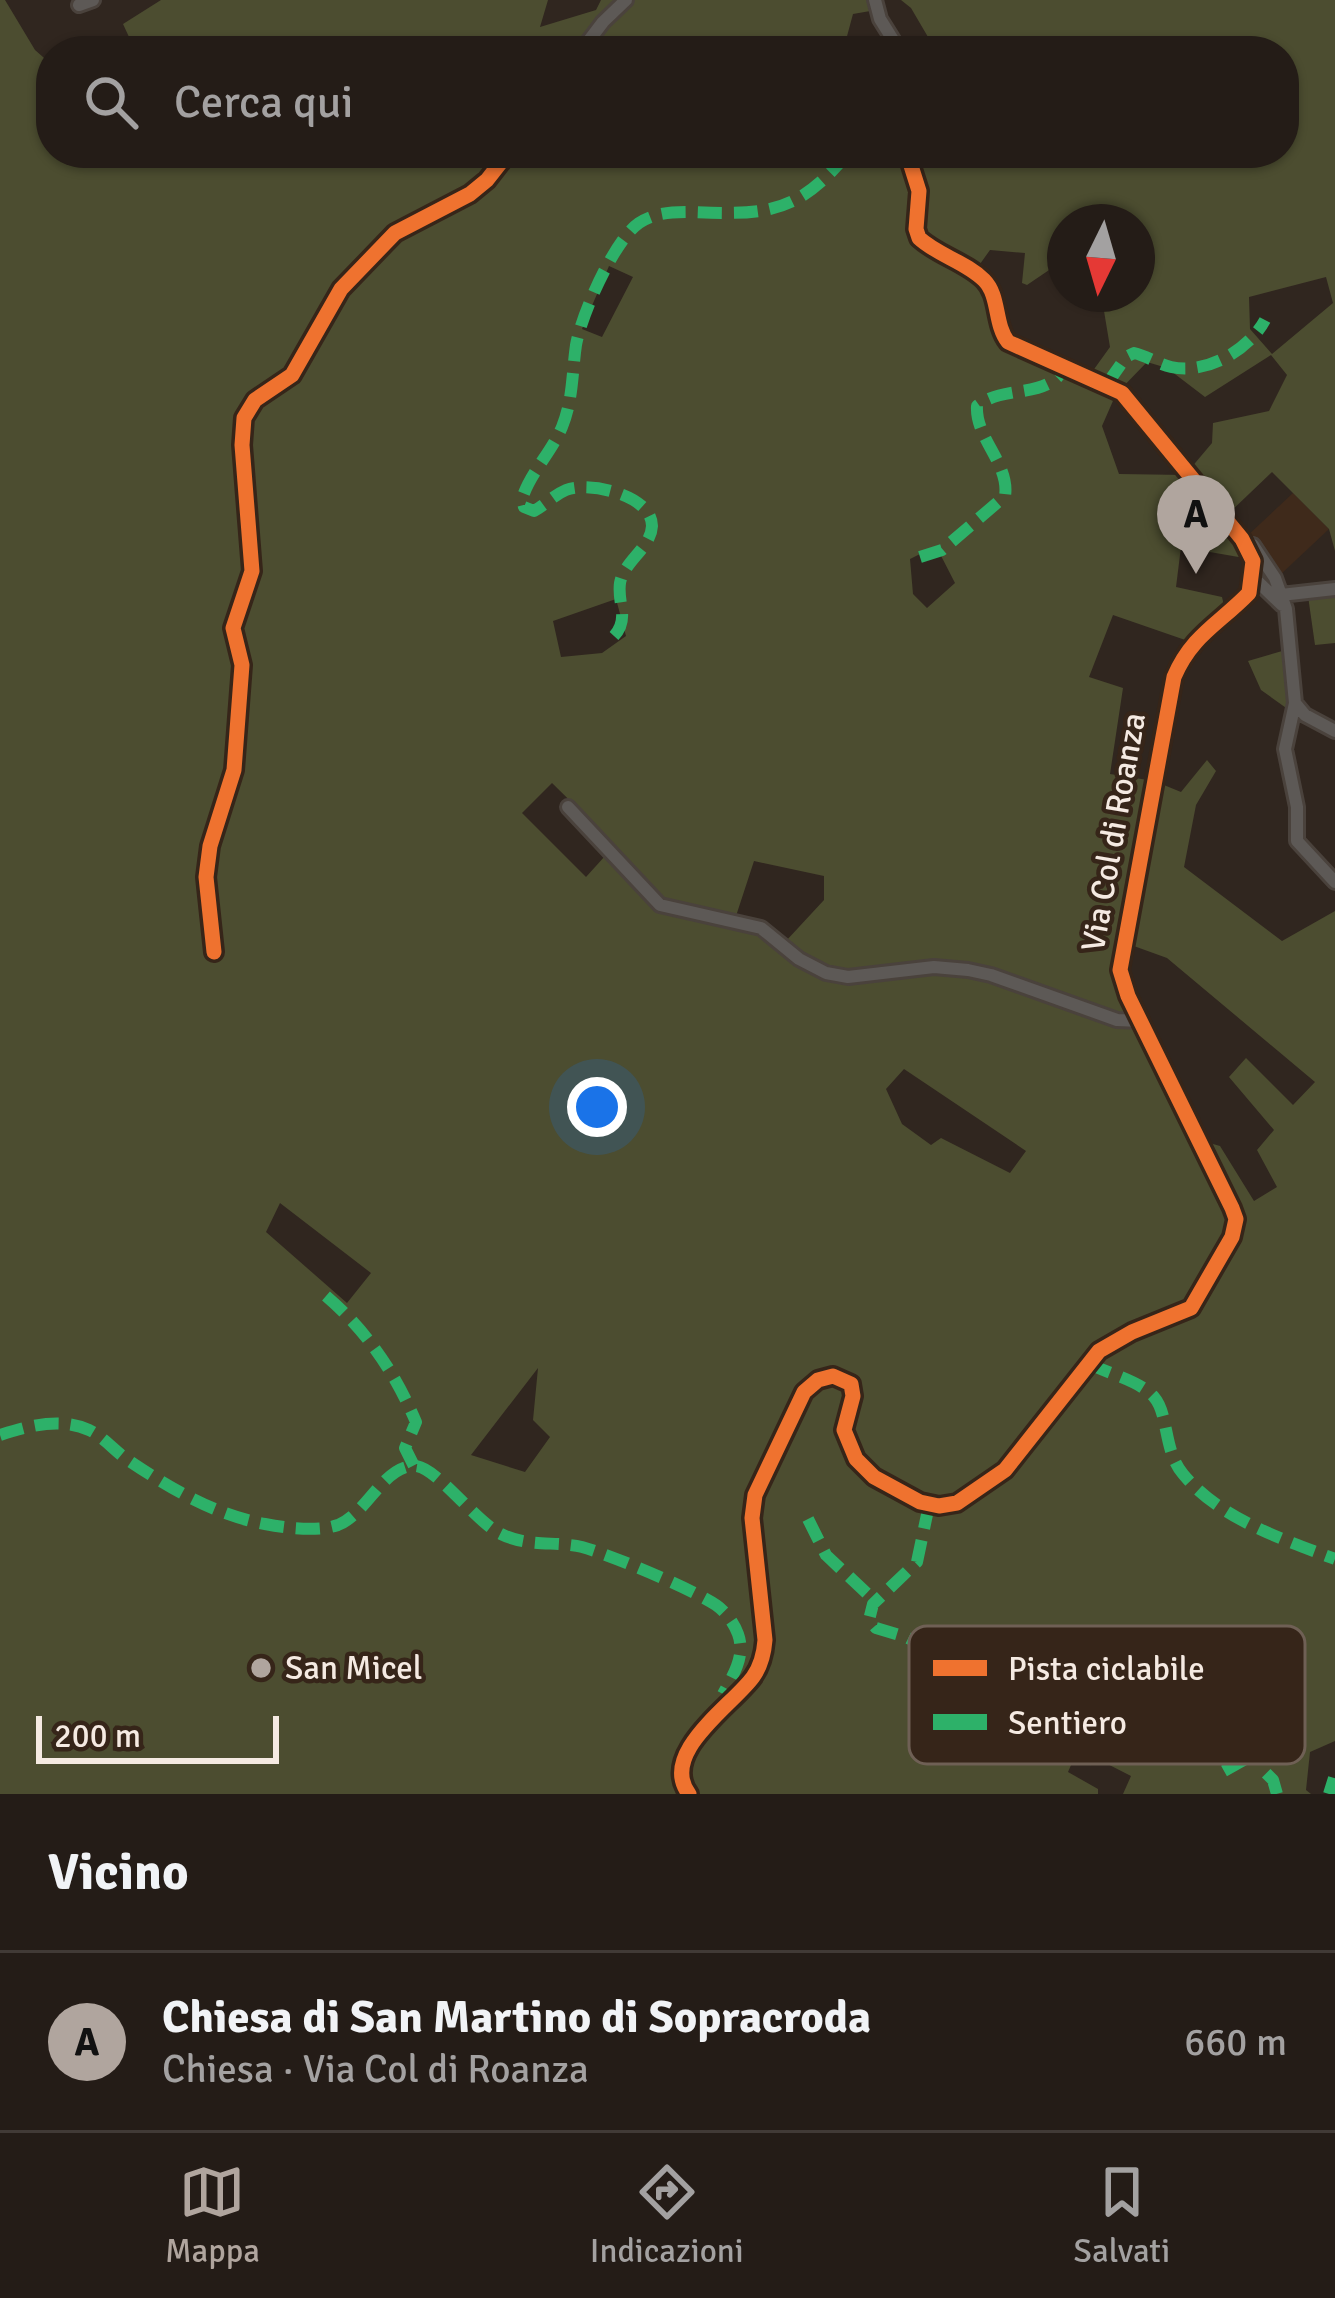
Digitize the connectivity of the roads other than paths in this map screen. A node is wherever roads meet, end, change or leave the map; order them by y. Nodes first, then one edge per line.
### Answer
1 (626, 0) edge
2 (875, 0) edge
3 (592, 36) edge
4 (891, 36) edge
5 (496, 168) edge
6 (912, 168) edge
7 (1242, 539) junction
8 (1253, 577) junction
9 (1335, 589) edge
10 (1283, 602) junction
11 (1295, 703) junction
12 (1335, 731) edge
13 (568, 807) dead end
14 (1335, 882) edge
15 (214, 952) dead end
16 (1140, 1021) junction
17 (689, 1794) edge

1 - 3 street
2 - 4 street
5 - 15 street
6 - 7 street
7 - 8 street
7 - 10 street
8 - 10 street
8 - 16 street, Via Col di Roanza
9 - 10 street
10 - 11 street
11 - 12 street
11 - 14 street
13 - 16 street
16 - 17 street, Via Col di Roanza

